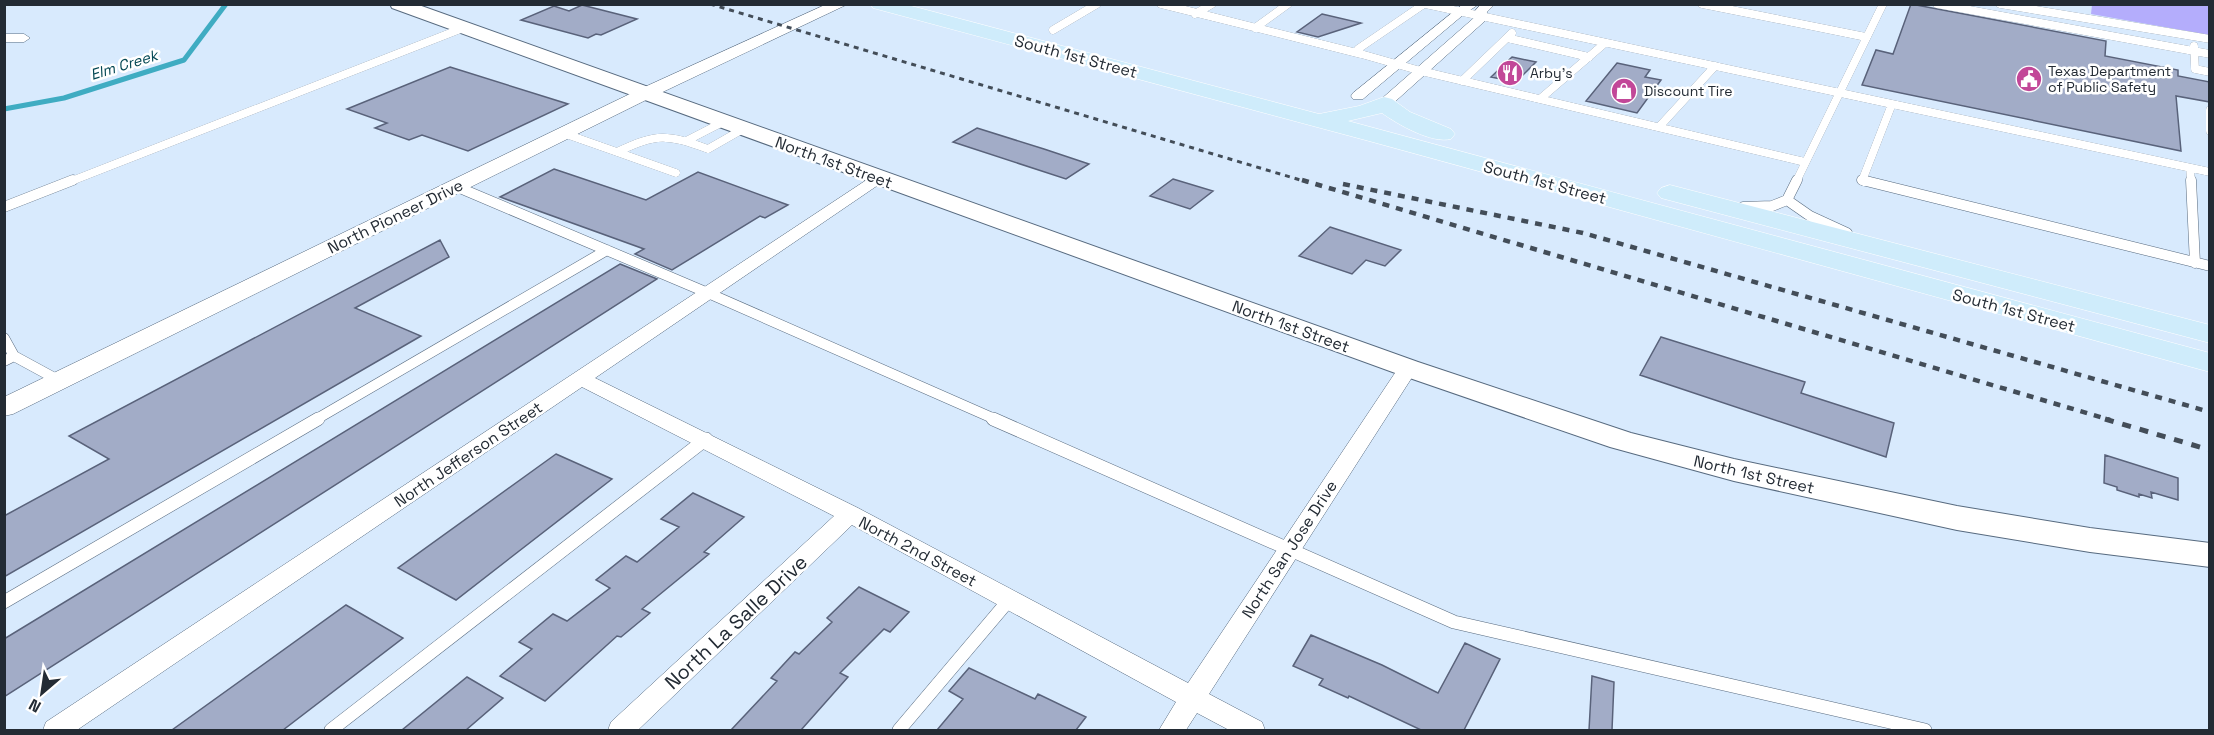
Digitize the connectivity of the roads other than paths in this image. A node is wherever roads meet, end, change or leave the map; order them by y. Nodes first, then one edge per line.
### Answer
1 (398, 4) edge
2 (841, 4) edge
3 (880, 4) edge
4 (956, 4) edge
5 (1097, 4) edge
6 (1161, 4) edge
7 (1212, 4) edge
8 (1288, 4) edge
9 (1424, 4) edge
10 (1473, 4) edge
11 (1489, 4) edge
12 (1702, 4) edge
13 (1883, 4) edge
14 (1937, 4) edge
15 (2000, 4) edge
16 (1459, 12) junction
17 (1195, 14) junction
18 (1482, 17) junction
19 (1521, 25) junction
20 (463, 28) junction
21 (1256, 28) junction
22 (1053, 30) junction
23 (2193, 36) junction
24 (1866, 37) junction
25 (4, 38) edge
26 (24, 38) dead end
27 (1507, 38) junction
28 (2210, 39) edge
29 (1605, 43) junction
30 (2194, 51) junction
31 (1361, 54) junction
32 (2210, 54) edge
33 (1589, 57) junction
34 (1396, 64) junction
35 (1716, 66) junction
36 (1421, 71) junction
37 (2210, 72) edge
38 (1462, 81) junction
39 (1838, 93) junction
40 (644, 94) junction
41 (1540, 99) junction
42 (1305, 100) junction
43 (1892, 104) junction
44 (1365, 107) junction
45 (2210, 110) edge
46 (733, 126) junction
47 (1659, 127) junction
48 (2210, 131) edge
49 (563, 134) junction
50 (1377, 136) junction
51 (686, 141) junction
52 (617, 152) junction
53 (1805, 162) junction
54 (2190, 168) junction
55 (2210, 172) edge
56 (676, 173) dead end
57 (879, 178) junction
58 (456, 186) junction
59 (1787, 200) junction
60 (1719, 206) junction
61 (4, 207) edge
62 (607, 250) junction
63 (1914, 257) junction
64 (2196, 263) junction
65 (2210, 266) edge
66 (708, 293) junction
67 (2210, 334) edge
68 (4, 338) edge
69 (9, 358) edge
70 (2210, 363) edge
71 (1408, 368) junction
72 (581, 378) junction
73 (60, 381) junction
74 (4, 408) edge
75 (706, 439) junction
76 (850, 514) junction
77 (1289, 550) junction
78 (2210, 555) edge
79 (1010, 600) junction
80 (4, 602) edge
81 (1192, 698) junction
82 (56, 730) edge
83 (331, 730) edge
84 (621, 730) edge
85 (899, 730) edge
86 (1172, 730) edge
87 (1252, 730) edge
88 (1925, 730) edge

1 - 20 main road, North 1st Street
2 - 40 street, North Pioneer Drive
3 - 42 main road, South 1st Street
4 - 22 main road, South 1st Street
5 - 22 lane
6 - 17 lane
7 - 17 lane
8 - 21 lane
9 - 16 lane
9 - 31 lane
10 - 16 street
11 - 18 street
12 - 24 lane
13 - 24 lane
14 - 30 lane
15 - 23 lane
16 - 18 lane
16 - 34 street
17 - 21 lane
18 - 19 lane
18 - 36 street
19 - 27 lane
19 - 29 lane
20 - 40 main road, North 1st Street
20 - 61 lane
21 - 31 lane
22 - 42 main road, South 1st Street
23 - 28 lane
23 - 30 lane
24 - 39 lane
25 - 26 street
27 - 33 lane
27 - 38 lane
29 - 33 lane
29 - 35 lane
30 - 32 lane
30 - 37 lane
31 - 34 lane
33 - 41 lane
34 - 36 lane
34 - 44 street
35 - 39 lane
35 - 47 lane
36 - 38 lane
36 - 44 street
38 - 41 lane
39 - 43 lane
39 - 53 lane
40 - 46 main road, North 1st Street
40 - 49 street, North Pioneer Drive
41 - 47 lane
42 - 44 main road, South 1st Street
42 - 50 main road, South 1st Street
43 - 54 lane
43 - 64 lane
44 - 50 main road
44 - 60 main road, South 1st Street
45 - 48 lane
46 - 51 lane
46 - 51 lane
46 - 57 main road, North 1st Street
47 - 53 lane
49 - 52 lane
49 - 58 street, North Pioneer Drive
50 - 70 main road, South 1st Street
51 - 52 lane
52 - 56 lane
53 - 59 lane
54 - 55 lane
54 - 64 lane
57 - 66 street, North Jefferson Street
57 - 71 main road, North 1st Street
58 - 62 lane
58 - 73 street, North Pioneer Drive
59 - 60 lane
59 - 63 lane
60 - 63 main road, South 1st Street
62 - 66 lane
62 - 80 lane
63 - 67 main road, South 1st Street
64 - 65 lane
66 - 72 street, North Jefferson Street
66 - 77 lane
68 - 69 lane
69 - 73 lane
71 - 77 street, North San Jose Drive
71 - 78 main road, North 1st Street
72 - 75 street, North 2nd Street
72 - 82 street, North Jefferson Street
73 - 74 street, North Pioneer Drive
75 - 76 street, North 2nd Street
75 - 83 lane
76 - 79 street, North 2nd Street
76 - 84 street, North La Salle Drive
77 - 81 street, North San Jose Drive
77 - 88 lane
79 - 81 street, North 2nd Street
79 - 85 lane
81 - 86 street, North San Jose Drive
81 - 87 street, North 2nd Street

